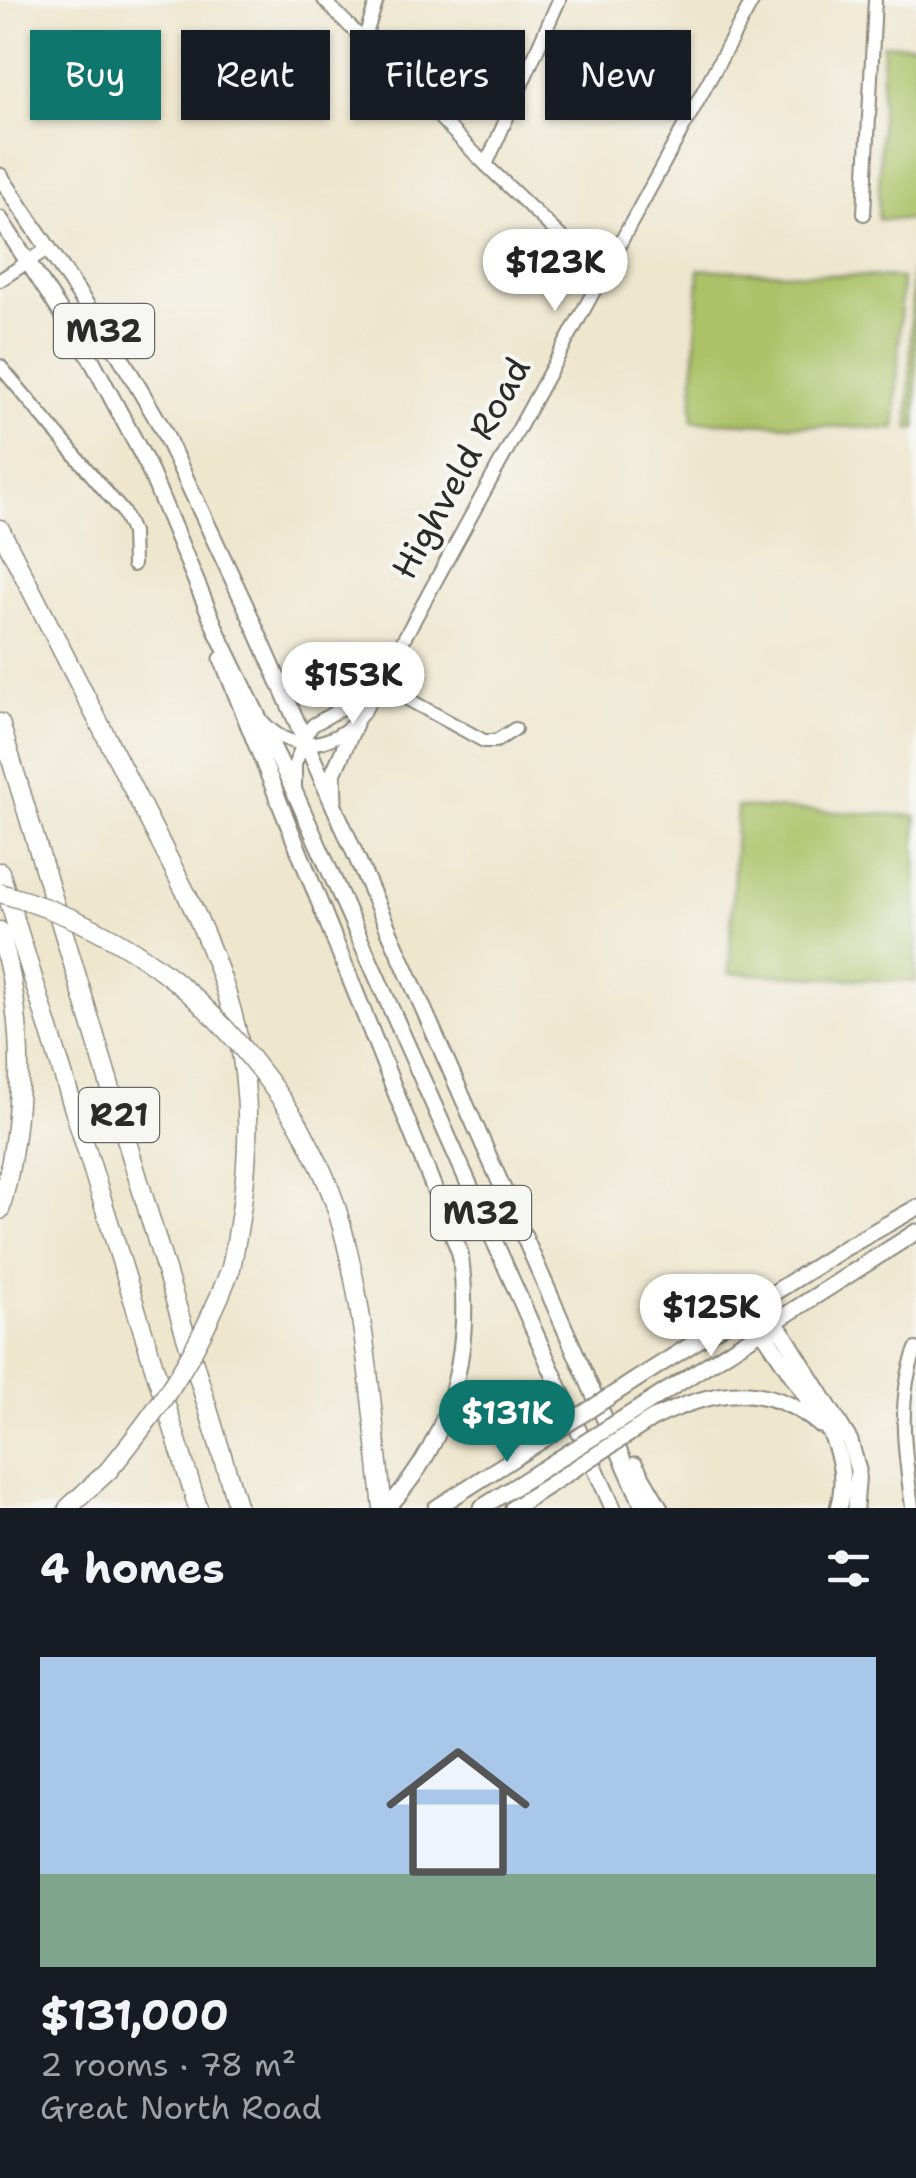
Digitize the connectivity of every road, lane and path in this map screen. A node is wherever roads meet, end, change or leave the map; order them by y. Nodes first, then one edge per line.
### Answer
1 (324, 0) edge
2 (377, 0) edge
3 (560, 0) edge
4 (754, 0) edge
5 (875, 0) edge
6 (354, 30) edge
7 (367, 30) edge
8 (442, 120) edge
9 (486, 165) junction
10 (0, 176) edge
11 (864, 214) dead end
12 (0, 219) edge
13 (49, 248) junction
14 (29, 262) junction
15 (601, 275) junction
16 (0, 280) edge
17 (0, 366) edge
18 (0, 529) edge
19 (133, 565) dead end
20 (218, 634) junction
21 (396, 650) junction
22 (380, 684) junction
23 (256, 712) junction
24 (0, 723) edge
25 (355, 724) junction
26 (515, 729) dead end
27 (304, 743) junction
28 (295, 793) junction
29 (337, 818) junction
30 (0, 872) edge
31 (0, 893) edge
32 (0, 931) edge
33 (916, 1198) edge
34 (916, 1208) edge
35 (0, 1210) edge
36 (887, 1223) junction
37 (916, 1232) edge
38 (754, 1305) junction
39 (769, 1325) junction
40 (916, 1349) edge
41 (592, 1387) junction
42 (649, 1412) junction
43 (831, 1434) junction
44 (561, 1467) junction
45 (68, 1508) edge
46 (198, 1508) edge
47 (238, 1508) edge
48 (385, 1508) edge
49 (436, 1508) edge
50 (481, 1508) edge
51 (513, 1508) edge
52 (613, 1508) edge
53 (644, 1508) edge
54 (660, 1508) edge
55 (838, 1508) edge
56 (855, 1508) edge
57 (912, 1508) edge

1 - 6 street
2 - 7 street
3 - 9 street
4 - 15 street, Highveld Road
5 - 11 street
8 - 9 street
9 - 15 street
10 - 13 main road, M32
12 - 14 main road, M32
13 - 14 street
13 - 27 main road, M32
14 - 16 street
14 - 20 main road, M32
15 - 21 street, Highveld Road
17 - 19 street
18 - 45 highway, bridge
20 - 23 main road, M32
20 - 48 main road
21 - 22 street, Highveld Road
21 - 27 street, Highveld Road
22 - 25 street, Highveld Road
22 - 26 street
23 - 27 street
23 - 28 main road, M32
24 - 47 highway, R21
25 - 27 street
25 - 29 main road
27 - 28 street
27 - 29 main road, M32
28 - 52 main road, M32
29 - 41 main road, M32
30 - 46 highway, R21
31 - 48 highway, bridge
32 - 35 highway
33 - 36 main road
34 - 36 main road
36 - 38 main road
37 - 39 main road
38 - 39 main road
38 - 49 main road, bridge
39 - 42 main road
39 - 43 main road
39 - 56 main road
40 - 57 street
41 - 53 main road, M32
41 - 54 main road
42 - 43 main road
42 - 44 main road, bridge
43 - 55 main road
44 - 50 main road
44 - 51 main road

